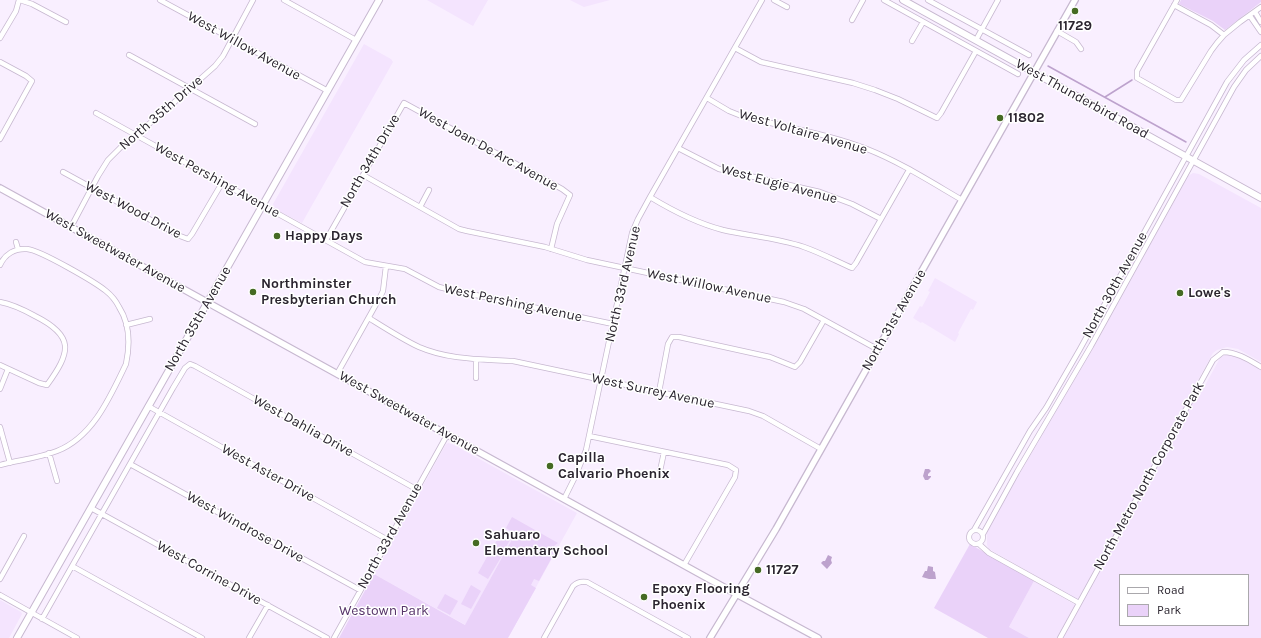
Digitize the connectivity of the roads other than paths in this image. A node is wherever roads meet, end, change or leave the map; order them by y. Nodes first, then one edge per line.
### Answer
1 (20, 0) edge
2 (160, 0) edge
3 (253, 0) edge
4 (284, 0) edge
5 (379, 0) edge
6 (762, 0) edge
7 (774, 0) edge
8 (863, 0) edge
9 (884, 0) edge
10 (903, 0) edge
11 (928, 0) edge
12 (998, 0) edge
13 (1075, 0) edge
14 (1175, 2) edge
15 (787, 7) dead end
16 (1261, 7) edge
17 (1255, 12) junction
18 (1250, 16) junction
19 (852, 20) dead end
20 (66, 22) dead end
21 (923, 22) junction
22 (1261, 22) edge
23 (982, 30) junction
24 (1057, 31) junction
25 (1261, 32) edge
26 (1224, 35) junction
27 (0, 38) edge
28 (232, 40) junction
29 (356, 40) junction
30 (976, 40) junction
31 (912, 41) dead end
32 (1261, 45) edge
33 (735, 48) junction
34 (1082, 49) dead end
35 (976, 51) junction
36 (129, 55) dead end
37 (1029, 55) dead end
38 (1261, 56) edge
39 (0, 62) edge
40 (1034, 72) junction
41 (1018, 74) dead end
42 (190, 89) junction
43 (328, 91) junction
44 (707, 98) junction
45 (404, 104) joint
46 (96, 114) dead end
47 (255, 124) dead end
48 (135, 135) junction
49 (0, 139) edge
50 (678, 148) junction
51 (1186, 156) junction
52 (1194, 160) junction
53 (909, 170) junction
54 (63, 172) dead end
55 (362, 175) junction
56 (222, 183) junction
57 (0, 188) edge
58 (92, 188) junction
59 (429, 190) dead end
60 (650, 197) junction
61 (1261, 198) edge
62 (962, 200) junction
63 (262, 205) junction
64 (420, 207) junction
65 (881, 219) junction
66 (71, 227) junction
67 (326, 240) junction
68 (16, 242) dead end
69 (551, 248) junction
70 (18, 249) junction
71 (0, 265) edge
72 (386, 266) junction
73 (625, 268) junction
74 (0, 302) edge
75 (208, 302) junction
76 (369, 318) junction
77 (150, 319) dead end
78 (824, 320) junction
79 (613, 324) junction
80 (126, 325) junction
81 (877, 349) junction
82 (476, 360) junction
83 (190, 364) joint
84 (0, 365) edge
85 (1261, 367) edge
86 (8, 369) junction
87 (336, 374) junction
88 (476, 378) dead end
89 (601, 380) junction
90 (0, 389) edge
91 (659, 392) junction
92 (148, 406) junction
93 (159, 412) junction
94 (0, 427) edge
95 (447, 434) junction
96 (589, 436) junction
97 (821, 449) junction
98 (664, 452) junction
99 (49, 453) junction
100 (10, 463) junction
101 (130, 464) junction
102 (0, 465) edge
103 (659, 476) dead end
104 (57, 481) dead end
105 (416, 489) junction
106 (564, 498) junction
107 (91, 508) junction
108 (102, 514) junction
109 (974, 530) junction
110 (983, 534) junction
111 (24, 536) dead end
112 (388, 540) junction
113 (979, 544) junction
114 (684, 565) junction
115 (72, 566) junction
116 (0, 579) edge
117 (360, 590) junction
118 (736, 594) junction
119 (0, 595) edge
120 (1079, 603) junction
121 (268, 606) junction
122 (31, 613) junction
123 (42, 619) junction
124 (17, 638) edge
125 (77, 638) edge
126 (202, 638) edge
127 (249, 638) edge
128 (327, 638) edge
129 (334, 638) edge
130 (544, 638) edge
131 (688, 638) edge
132 (710, 638) edge
133 (818, 638) edge
134 (1060, 638) edge

1 - 20 street
1 - 27 street
2 - 28 street, West Willow Avenue
3 - 28 street, North 35th Drive
4 - 29 street
5 - 29 main road, North 35th Avenue
6 - 33 street, North 33rd Avenue
7 - 15 street
8 - 19 street
9 - 21 street, West Thunderbird Road
10 - 30 main road, West Thunderbird Road
11 - 23 street, West Thunderbird Road
12 - 23 street
13 - 24 street, North 31st Avenue
14 - 26 street
14 - 26 street
16 - 17 street
17 - 18 street
17 - 22 street
18 - 25 street
18 - 26 street
21 - 31 street
21 - 35 street, West Thunderbird Road
23 - 30 street
23 - 37 street, West Thunderbird Road
24 - 34 street
24 - 40 street, North 31st Avenue
28 - 42 street, North 35th Drive
28 - 43 street, West Willow Avenue
29 - 43 main road, North 35th Avenue
30 - 40 main road, West Thunderbird Road
32 - 51 street, North 30th Avenue
33 - 35 street
33 - 44 street, North 33rd Avenue
35 - 41 street, West Thunderbird Road
36 - 42 street
38 - 52 street, North 30th Avenue
39 - 49 street
40 - 51 main road, West Thunderbird Road
40 - 62 street, North 31st Avenue
42 - 47 street
42 - 48 street, North 35th Drive
43 - 63 main road, North 35th Avenue
44 - 50 street, North 33rd Avenue
44 - 53 street, West Voltaire Avenue
45 - 55 street, North 34th Drive
45 - 69 street, West Joan De Arc Avenue
46 - 48 street, West Pershing Avenue
48 - 56 street, West Pershing Avenue
48 - 58 street, North 35th Drive
50 - 60 street, North 33rd Avenue
50 - 65 street, West Eugie Avenue
51 - 52 main road, West Thunderbird Road
51 - 109 street, North 30th Avenue
52 - 61 main road, West Thunderbird Road
52 - 110 street, North 30th Avenue
53 - 62 street, West Voltaire Avenue
53 - 65 street
54 - 58 street, West Wood Drive
55 - 64 street, West Willow Avenue
55 - 67 street, North 34th Drive
56 - 58 street, West Wood Drive
56 - 63 street, West Pershing Avenue
57 - 66 street, West Sweetwater Avenue
58 - 66 street, North 35th Drive
59 - 64 street
60 - 65 street
60 - 73 street, North 33rd Avenue
62 - 81 street, North 31st Avenue
63 - 67 street, West Pershing Avenue
63 - 75 main road, North 35th Avenue
64 - 69 street, West Willow Avenue
66 - 75 street, West Sweetwater Avenue
67 - 72 street, West Pershing Avenue
68 - 70 street
69 - 73 street, West Willow Avenue
70 - 71 street
70 - 80 street
72 - 76 street
72 - 79 street, West Pershing Avenue
73 - 78 street, West Willow Avenue
73 - 79 street, North 33rd Avenue
74 - 86 street
75 - 87 street, West Sweetwater Avenue
75 - 92 main road, North 35th Avenue
76 - 82 street, West Surrey Avenue
76 - 87 street
77 - 80 street
78 - 81 street, West Willow Avenue
78 - 91 street
79 - 89 street, North 33rd Avenue
80 - 99 street
81 - 97 street, North 31st Avenue
82 - 88 street
82 - 89 street, West Surrey Avenue
83 - 93 street, North 35th Avenue
83 - 105 street, West Dahlia Drive
84 - 86 street
85 - 120 street, North Metro North Corporate Park
86 - 90 street
87 - 95 street, West Sweetwater Avenue
89 - 91 street, West Surrey Avenue
89 - 96 street, North 33rd Avenue
91 - 97 street, West Surrey Avenue
92 - 93 street, West Aster Drive
92 - 107 main road, North 35th Avenue
93 - 101 street, North 35th Avenue
93 - 112 street, West Aster Drive
94 - 100 street
95 - 105 street, North 33rd Avenue
95 - 106 street, West Sweetwater Avenue
96 - 98 street
96 - 106 street, North 33rd Avenue
97 - 118 street, North 31st Avenue
98 - 103 street
98 - 114 street
99 - 100 street
99 - 104 street
100 - 102 street
101 - 108 street, North 35th Avenue
101 - 117 street, West Windrose Drive
105 - 112 street, North 33rd Avenue
106 - 114 street, West Sweetwater Avenue
107 - 108 street, West Corrine Drive
107 - 122 main road, North 35th Avenue
108 - 115 street, North 35th Avenue
108 - 121 street, West Corrine Drive
109 - 110 street
109 - 113 street
110 - 113 street, North 30th Avenue
111 - 116 street
112 - 117 street, North 33rd Avenue
113 - 120 street
114 - 118 street, West Sweetwater Avenue
115 - 123 street, North 35th Avenue
115 - 126 street
117 - 129 street, North 33rd Avenue
118 - 132 street, North 31st Avenue
118 - 133 street, West Sweetwater Avenue
119 - 122 street
120 - 134 street, North Metro North Corporate Park
121 - 127 street
121 - 128 street, West Corrine Drive
122 - 123 street
122 - 124 main road, North 35th Avenue
123 - 125 street
130 - 131 street

